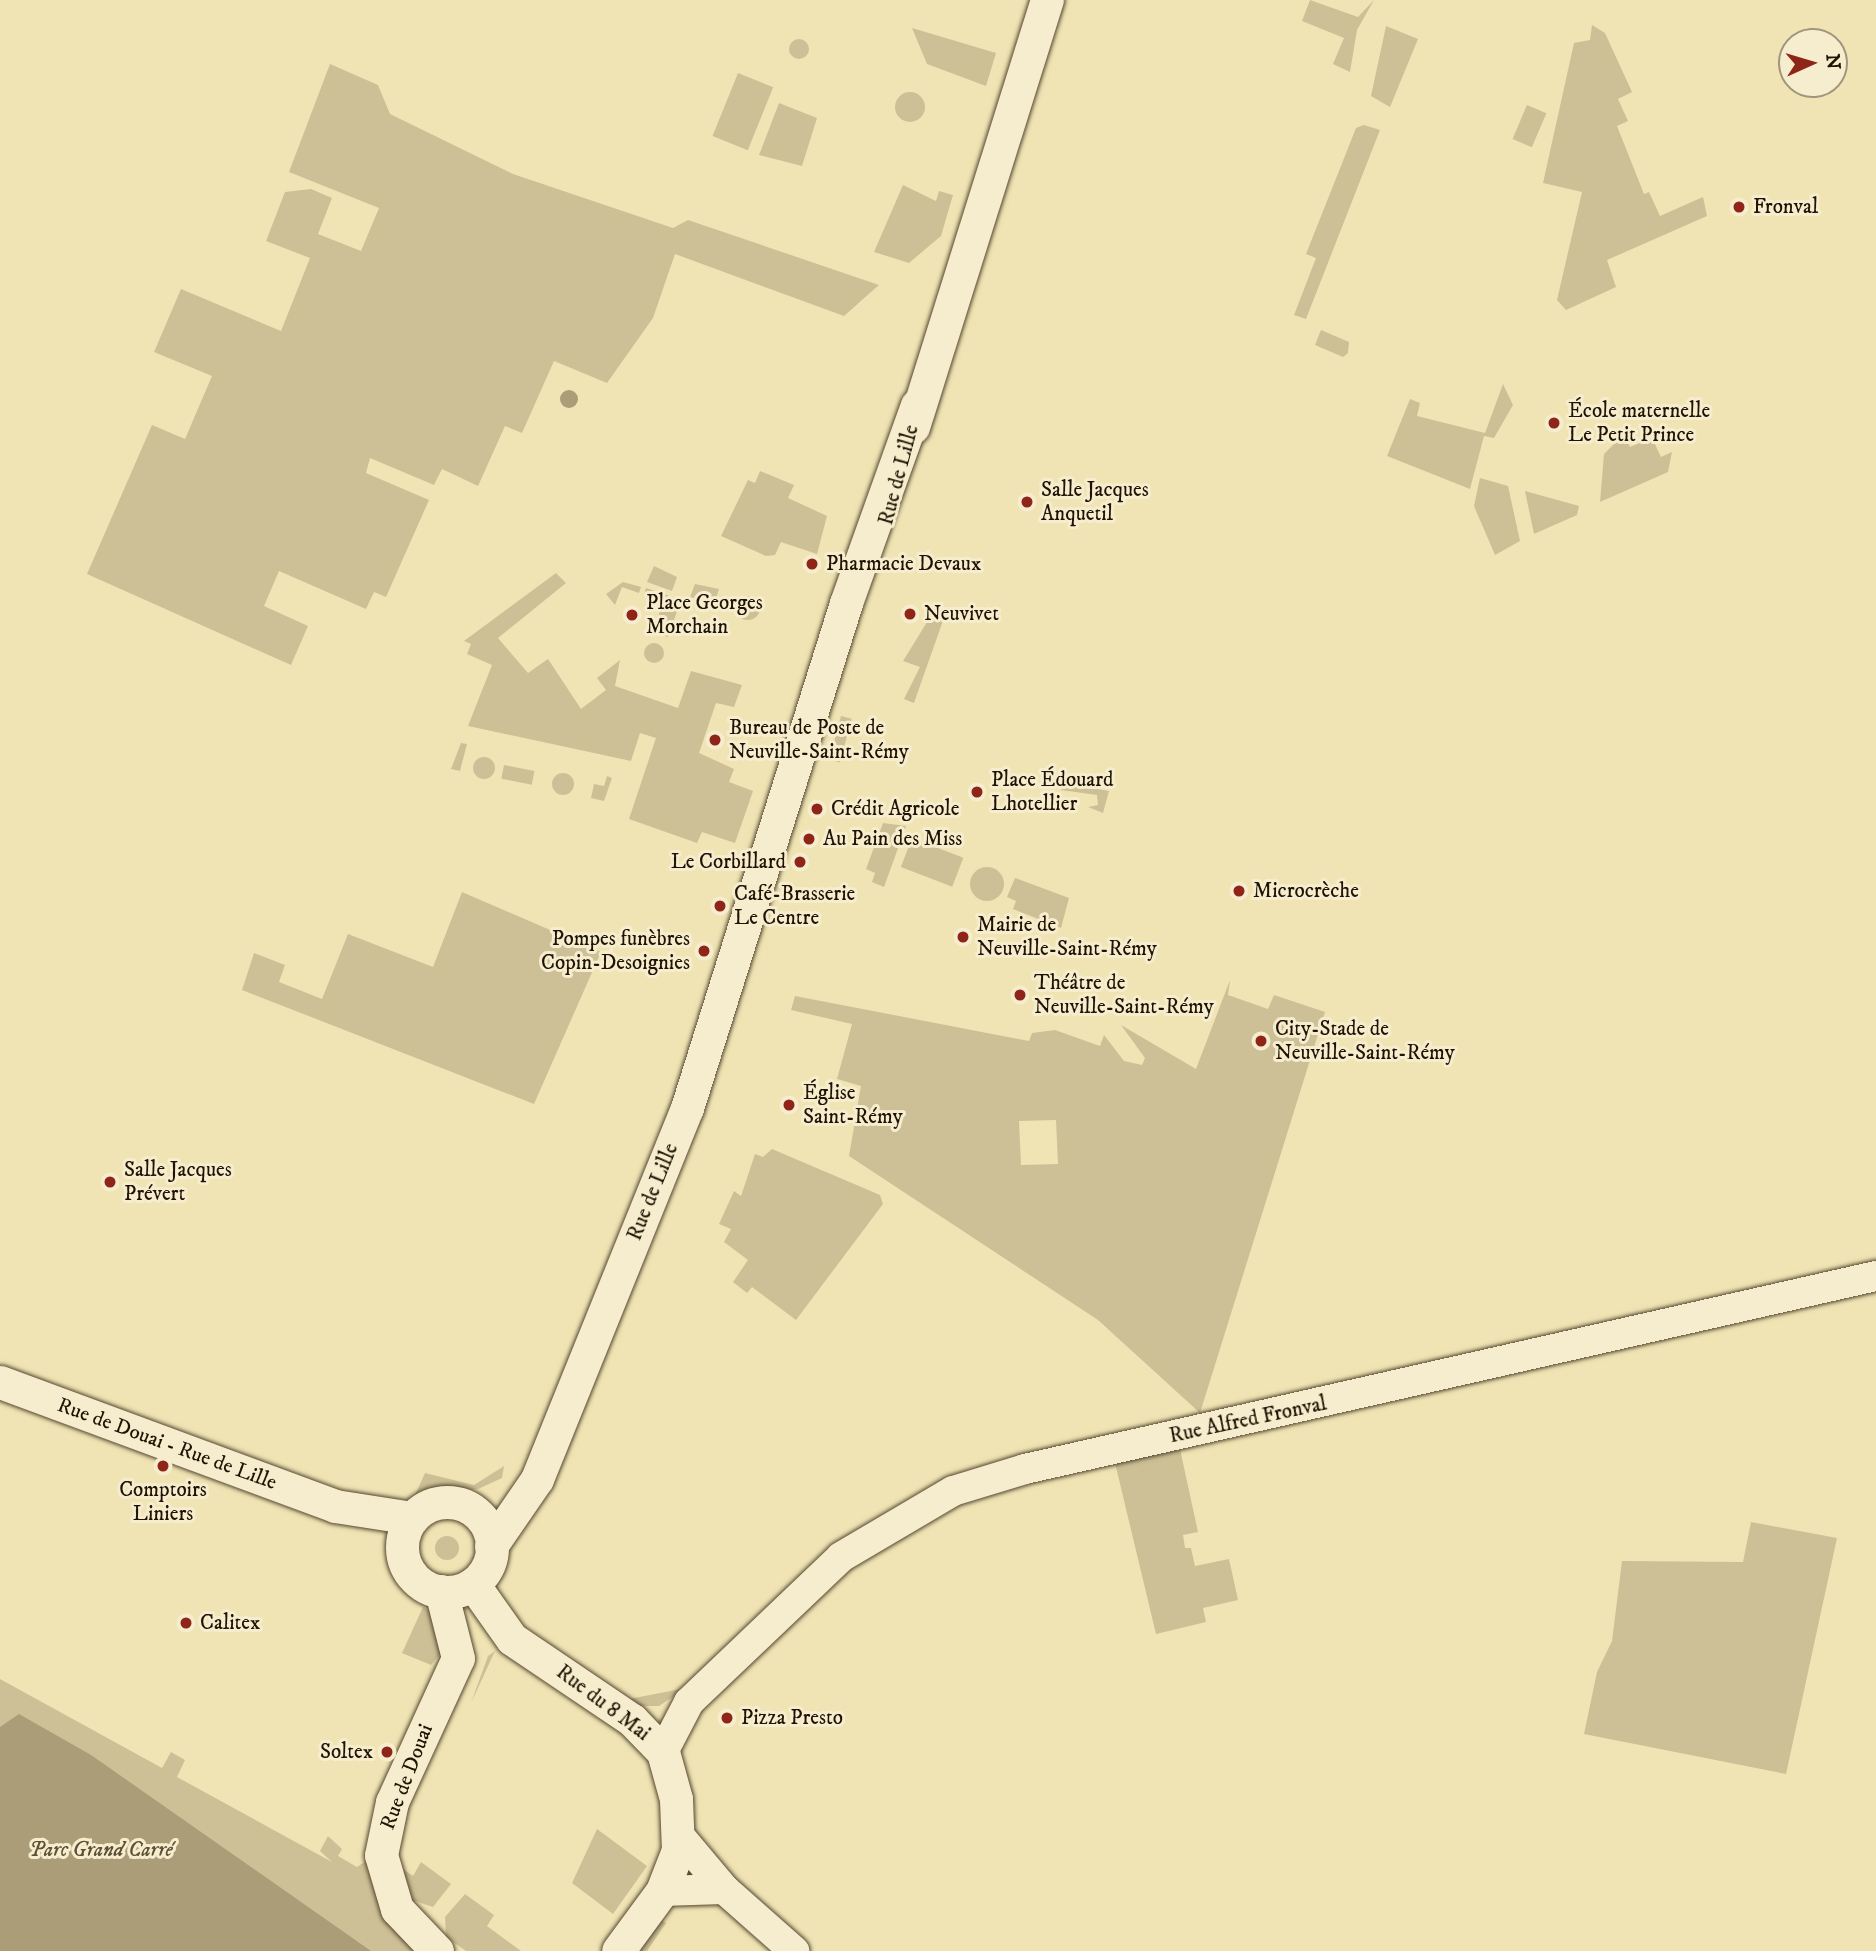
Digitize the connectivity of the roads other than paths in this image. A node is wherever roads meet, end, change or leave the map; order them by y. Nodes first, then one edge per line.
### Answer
1 (1047, 0) edge
2 (1876, 1276) edge
3 (0, 1382) edge
4 (551, 1439) junction
5 (335, 1506) junction
6 (468, 1508) junction
7 (412, 1518) junction
8 (491, 1546) junction
9 (403, 1554) junction
10 (473, 1584) junction
11 (441, 1591) junction
12 (512, 1639) junction
13 (458, 1658) junction
14 (689, 1702) junction
15 (632, 1720) junction
16 (663, 1752) junction
17 (678, 1834) junction
18 (724, 1889) junction
19 (662, 1891) junction
20 (438, 1951) edge
21 (618, 1951) edge
22 (794, 1951) edge

1 - 4 main road, Rue de Lille
2 - 14 street, Rue Alfred Fronval
3 - 5 main road, Rue de Douai - Rue de Lille
4 - 6 main road, Rue de Lille
4 - 8 main road, Rue de Lille
5 - 7 main road, Rue de Douai - Rue de Lille
5 - 9 main road, Rue de Douai - Rue de Lille
6 - 7 main road
6 - 8 main road
7 - 9 main road
8 - 10 main road
9 - 11 main road
10 - 11 main road
10 - 12 main road, Rue du 8 Mai
11 - 13 main road
12 - 13 main road
12 - 15 main road, Rue du 8 Mai
13 - 20 main road, Rue de Douai
14 - 15 street, Rue Alfred Fronval
14 - 16 street, Rue Alfred Fronval
15 - 16 main road, Rue du 8 Mai
16 - 17 main road, Rue du 8 Mai
17 - 18 street
17 - 19 main road, Rue du 8 Mai
18 - 19 street
18 - 22 street
19 - 21 main road

